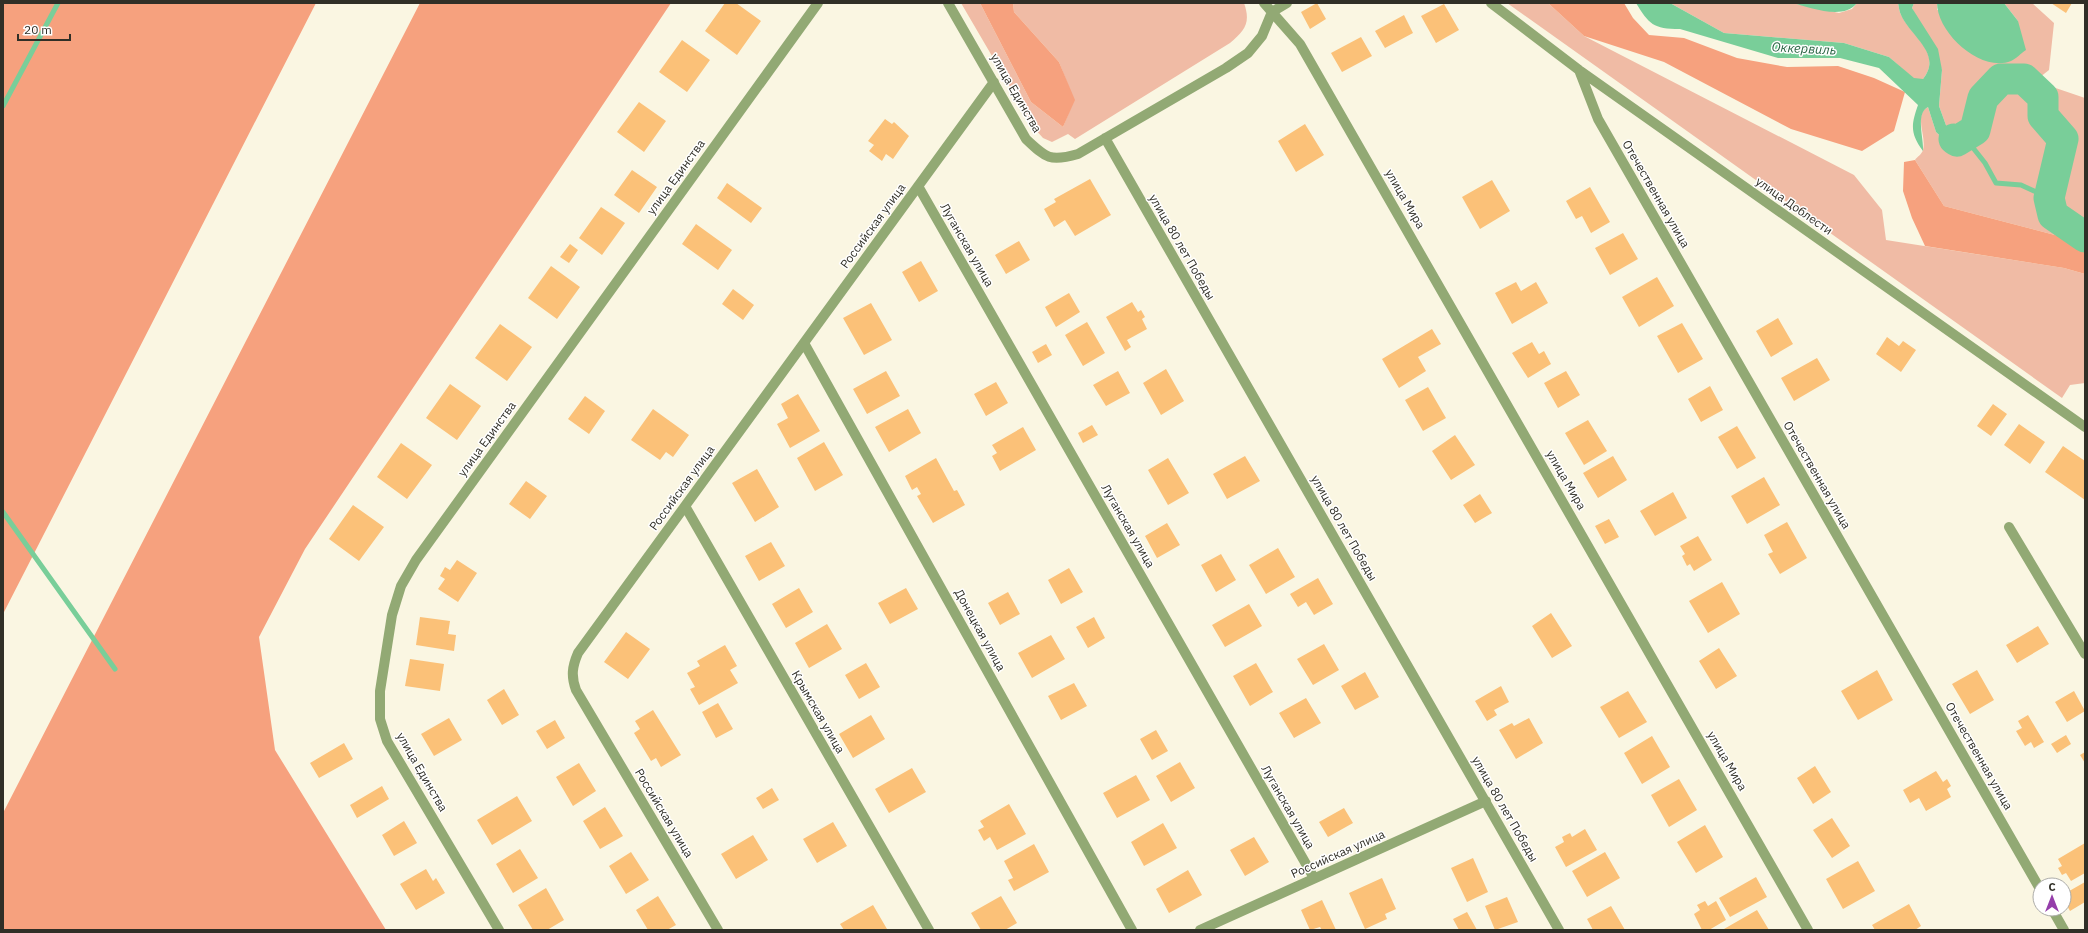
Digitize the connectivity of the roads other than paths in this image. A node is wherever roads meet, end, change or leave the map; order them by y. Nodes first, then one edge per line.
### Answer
1 (818, 3) edge
2 (948, 3) edge
3 (1264, 3) edge
4 (1287, 3) edge
5 (1490, 3) edge
6 (1272, 12) junction
7 (1579, 70) junction
8 (994, 82) junction
9 (1105, 138) junction
10 (918, 186) junction
11 (804, 343) junction
12 (2085, 427) edge
13 (685, 506) junction
14 (2009, 527) dead end
15 (2085, 654) edge
16 (1486, 801) junction
17 (2033, 877) edge
18 (1314, 878) junction
19 (2057, 917) edge
20 (499, 930) edge
21 (718, 930) edge
22 (929, 930) edge
23 (1132, 930) edge
24 (1200, 930) edge
25 (1560, 930) edge
26 (1808, 930) edge
27 (2064, 930) edge

1 - 20 street, улица Единства
2 - 8 street, улица Единства
3 - 6 street, улица Мира
4 - 6 street
5 - 7 street, улица Доблести
6 - 9 street, улица Единства
6 - 26 street, улица Мира
7 - 12 street, улица Доблести
7 - 17 street, Отечественная улица
8 - 9 street, улица Единства
8 - 10 street, Российская улица
9 - 16 street, улица 80 лет Победы
10 - 11 street, Российская улица
10 - 18 street, Луганская улица
11 - 13 street, Российская улица
11 - 23 street, Донецкая улица
13 - 21 street, Российская улица
13 - 22 street, Крымская улица
14 - 15 street
16 - 18 street, Российская улица
16 - 25 street, улица 80 лет Победы
18 - 24 street, Российская улица
19 - 27 street

